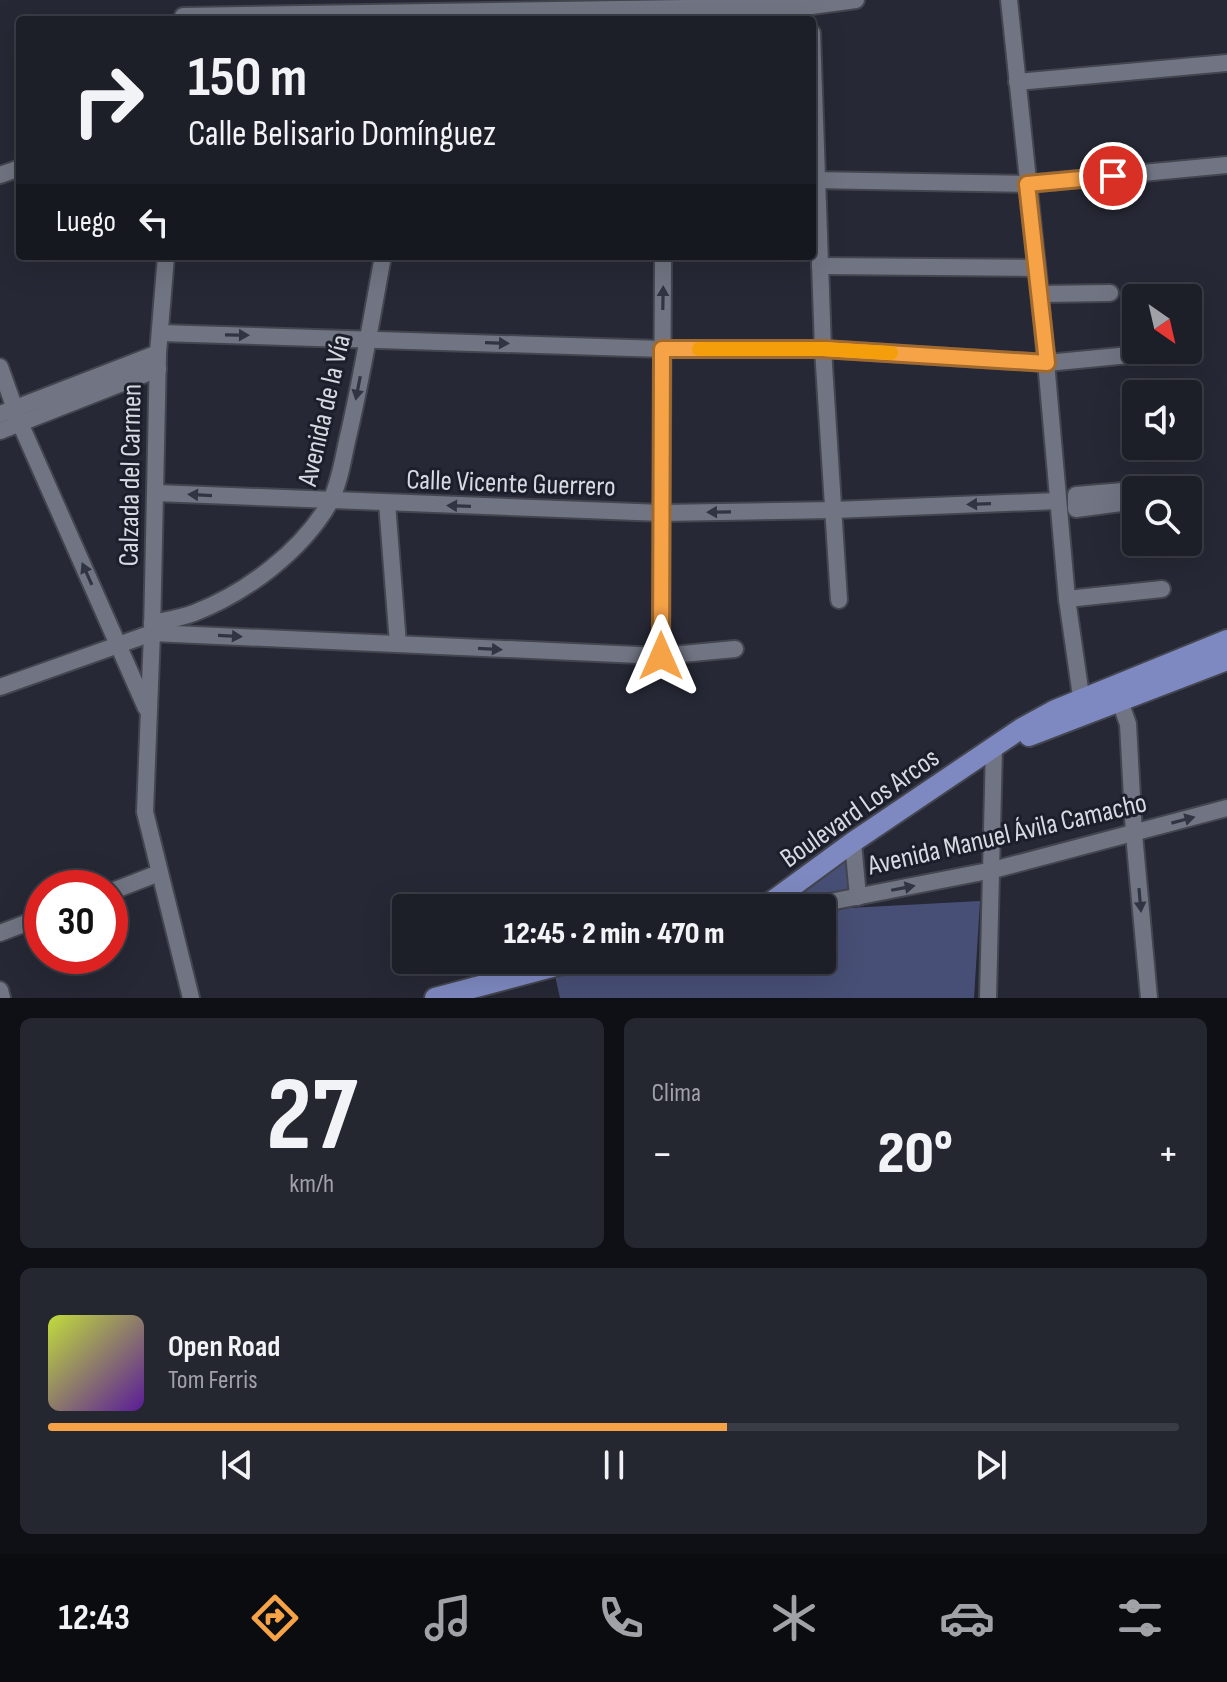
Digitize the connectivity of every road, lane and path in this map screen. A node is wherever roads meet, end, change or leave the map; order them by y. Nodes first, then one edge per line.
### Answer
1 (856, 0) edge
2 (1009, 0) edge
3 (811, 9) edge
4 (420, 10) edge
5 (661, 10) edge
6 (182, 12) edge
7 (1227, 63) edge
8 (1017, 82) junction
9 (1227, 165) edge
10 (816, 180) edge
11 (1027, 184) junction
12 (816, 197) edge
13 (166, 260) edge
14 (382, 260) edge
15 (663, 260) edge
16 (820, 266) junction
17 (1037, 268) junction
18 (1110, 293) dead end
19 (1040, 294) junction
20 (160, 333) junction
21 (368, 338) junction
22 (662, 349) junction
23 (823, 349) junction
24 (1122, 356) edge
25 (158, 361) junction
26 (1047, 363) junction
27 (0, 367) edge
28 (12, 415) edge
29 (0, 431) edge
30 (1122, 491) edge
31 (156, 493) junction
32 (330, 501) junction
33 (387, 503) junction
34 (1057, 503) junction
35 (1076, 503) junction
36 (1122, 503) edge
37 (834, 510) junction
38 (662, 513) junction
39 (1162, 589) dead end
40 (1067, 599) junction
41 (839, 600) dead end
42 (152, 628) junction
43 (1227, 640) edge
44 (398, 644) junction
45 (118, 646) junction
46 (735, 649) dead end
47 (661, 656) junction
48 (1227, 660) edge
49 (0, 687) edge
50 (1117, 692) junction
51 (149, 704) junction
52 (1082, 707) junction
53 (992, 751) junction
54 (1227, 808) edge
55 (1134, 834) junction
56 (853, 842) junction
57 (993, 870) junction
58 (159, 873) junction
59 (128, 885) edge
60 (782, 894) edge
61 (858, 897) junction
62 (836, 901) edge
63 (24, 924) edge
64 (0, 933) edge
65 (525, 974) edge
66 (0, 990) edge
67 (2, 998) edge
68 (191, 998) edge
69 (435, 998) edge
70 (988, 998) edge
71 (1149, 998) edge

1 - 3 street
2 - 8 street
3 - 5 street
4 - 5 street
4 - 6 street
7 - 8 street
8 - 11 street
9 - 11 street
10 - 11 street
11 - 17 street
12 - 16 street
13 - 20 street, Calzada del Carmen
14 - 21 street, Avenida de la Vía
22 -> 15 street
16 - 17 street
16 - 23 street
17 - 19 street
18 - 19 street
19 - 26 street
20 -> 21 street
20 - 25 street, Calzada del Carmen
21 -> 22 street
21 -> 32 street, Avenida de la Vía
22 - 23 street
22 - 38 street
23 - 26 street
23 - 37 street
24 - 26 street
25 - 28 street
25 - 31 street, Calzada del Carmen
26 - 34 street
27 - 28 street
28 - 29 street
45 -> 28 street
30 - 35 street
32 -> 31 street, Calle Vicente Guerrero
31 - 42 street, Calzada del Carmen
32 - 33 street, Calle Vicente Guerrero
32 - 42 street, Avenida de la Vía
38 -> 33 street, Calle Vicente Guerrero
33 - 44 street
34 - 35 street, Calle Vicente Guerrero
34 -> 37 street, Calle Vicente Guerrero
34 - 40 street
35 - 36 street
37 -> 38 street, Calle Vicente Guerrero
37 - 41 street
38 - 47 street
39 - 40 street
40 - 52 street
42 -> 44 street
42 - 45 street, Avenida de la Vía
42 - 51 street, Calzada del Carmen
43 - 50 main road, Boulevard Los Arcos
44 -> 47 street
45 - 49 street, Avenida de la Vía
45 - 51 street
46 - 47 street
48 - 50 main road, Boulevard Los Arcos
50 - 52 main road, Boulevard Los Arcos
50 - 55 street
51 - 58 street, Calzada del Carmen
52 - 53 main road, Boulevard Los Arcos
53 - 56 main road, Boulevard Los Arcos
53 - 57 street
55 -> 54 street, Avenida Manuel Ávila Camacho
55 - 57 street, Avenida Manuel Ávila Camacho
55 -> 71 street
56 - 60 main road, Boulevard Los Arcos
56 - 61 street
61 -> 57 street, Avenida Manuel Ávila Camacho
57 - 70 street
58 - 59 street
58 - 68 street, Calzada del Carmen
61 - 62 street, Avenida Manuel Ávila Camacho
63 - 64 street
65 - 69 main road
66 - 67 street

